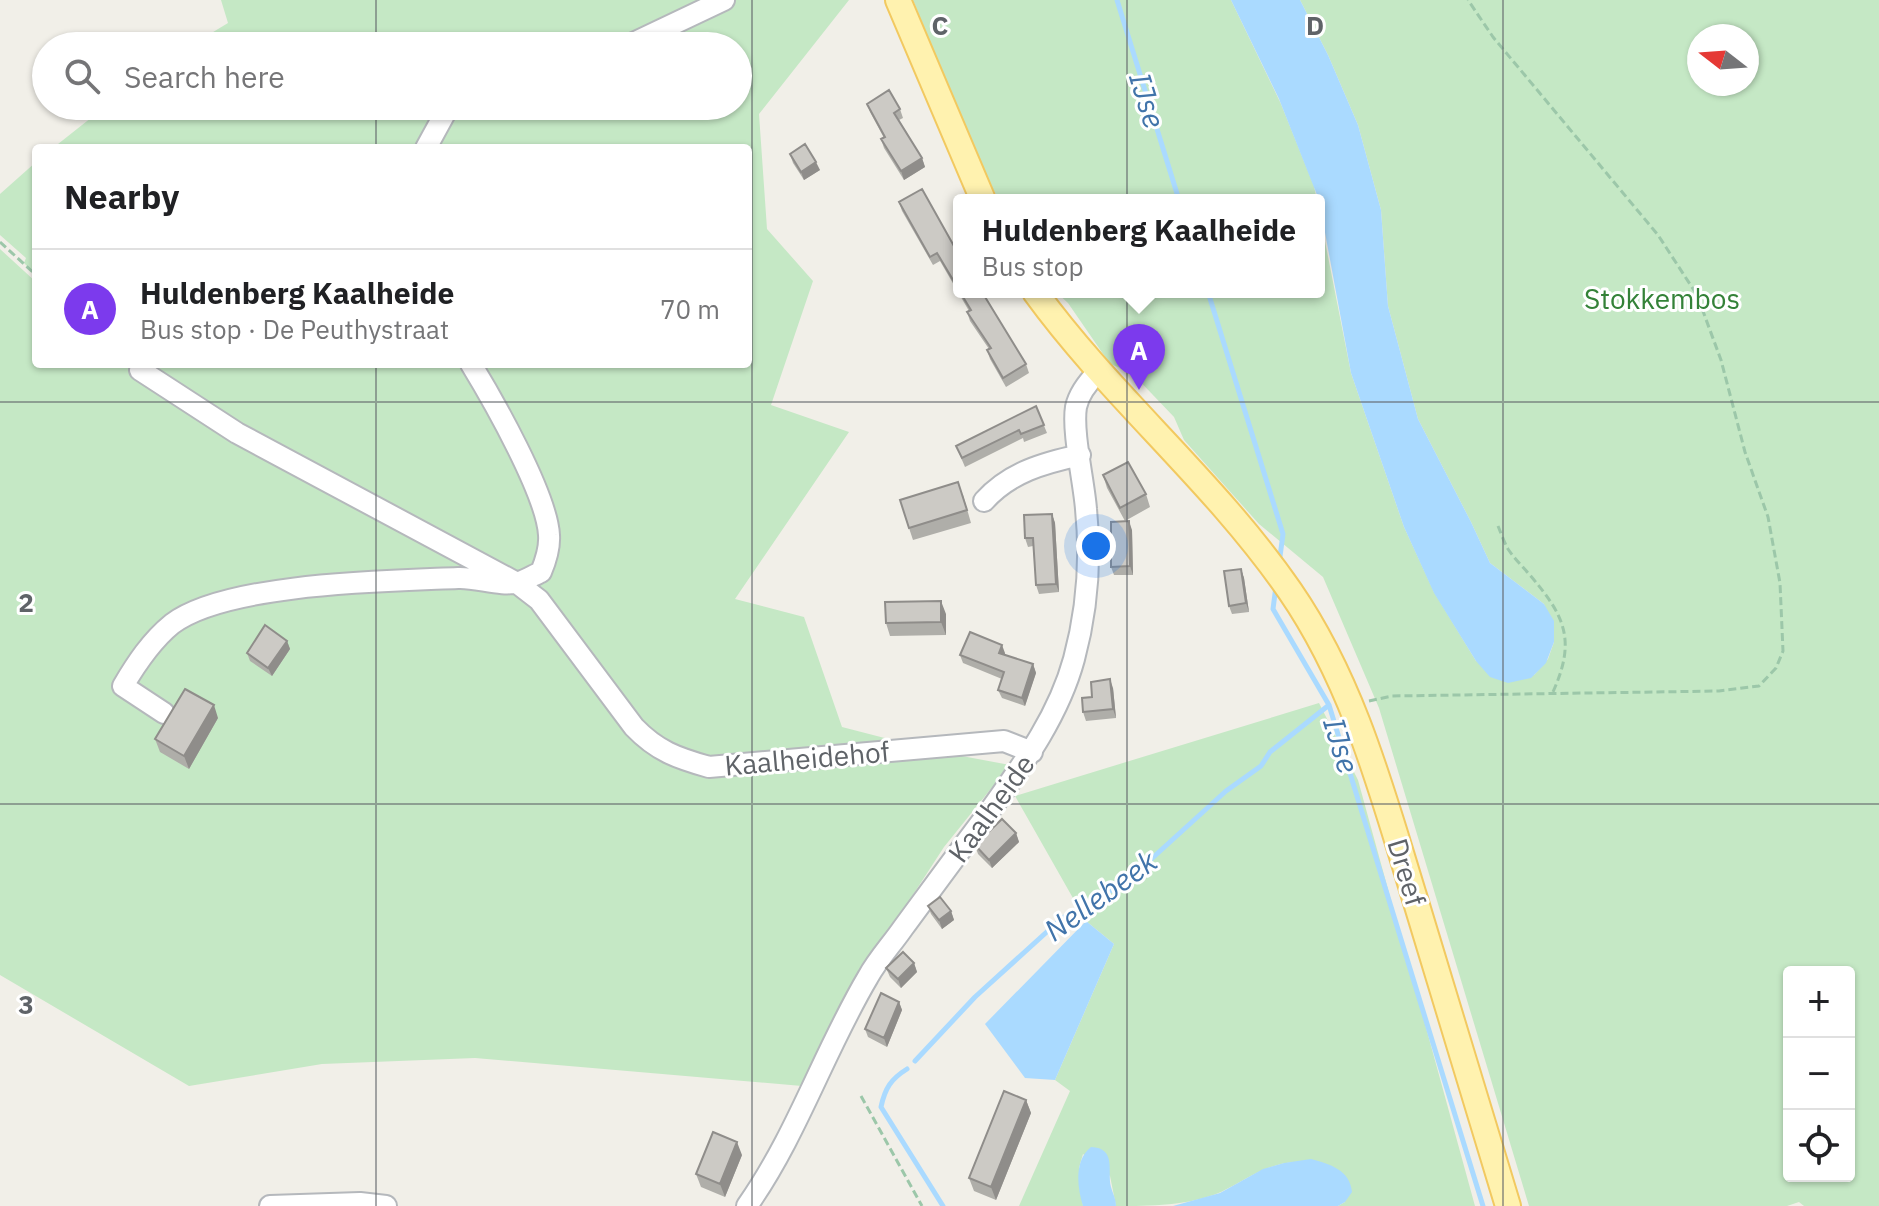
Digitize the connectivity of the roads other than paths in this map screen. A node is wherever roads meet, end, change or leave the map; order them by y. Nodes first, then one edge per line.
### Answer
1 (724, 0) edge
2 (898, 0) edge
3 (657, 32) edge
4 (441, 120) edge
5 (428, 144) edge
6 (980, 194) edge
7 (1039, 298) edge
8 (473, 368) edge
9 (140, 370) dead end
10 (1098, 372) junction
11 (1080, 455) junction
12 (984, 501) dead end
13 (517, 583) junction
14 (164, 713) dead end
15 (1032, 752) junction
16 (270, 1206) edge
17 (386, 1206) edge
18 (747, 1206) edge
19 (1508, 1206) edge

1 - 3 street
2 - 6 main road
4 - 5 street
7 - 10 main road, Dreef
8 - 13 street
9 - 13 street, Kaalheidehof
10 - 11 street, Kaalheide
10 - 19 main road, Dreef
11 - 12 street
11 - 15 street, Kaalheide
13 - 14 street
13 - 15 street, Kaalheidehof
15 - 18 street, Kaalheide
16 - 17 street

